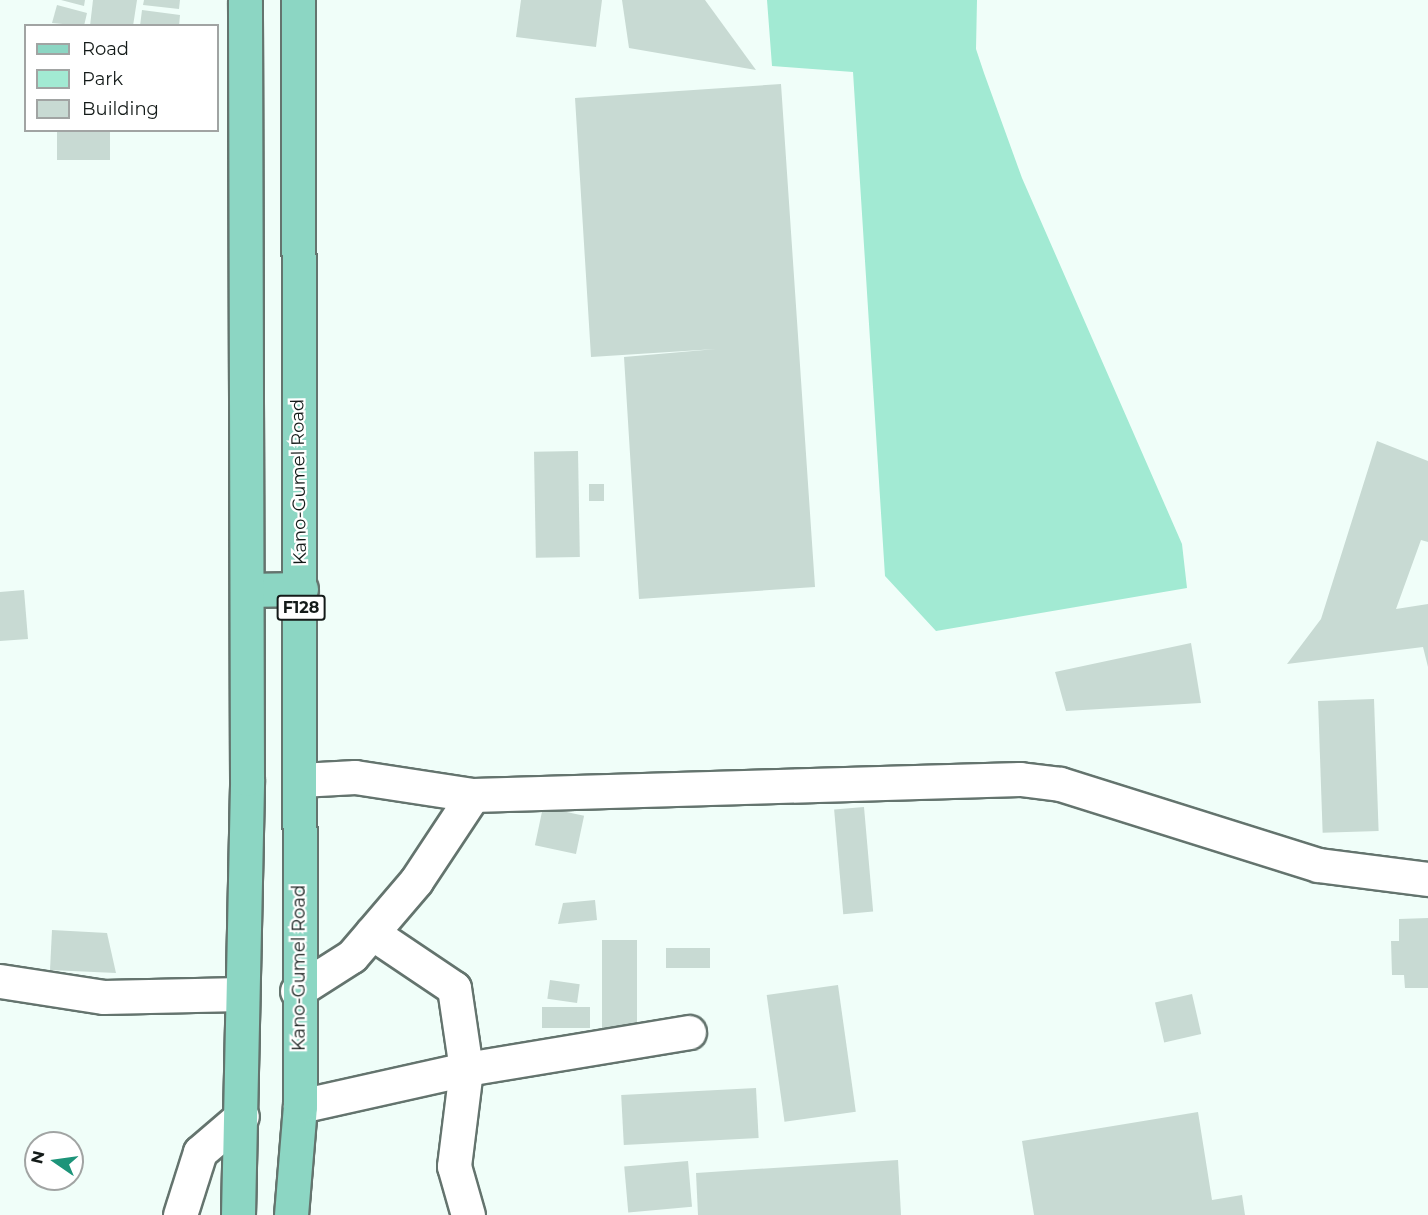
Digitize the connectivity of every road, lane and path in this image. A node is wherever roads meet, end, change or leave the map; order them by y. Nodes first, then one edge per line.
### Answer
1 (245, 0) edge
2 (298, 0) edge
3 (301, 589) junction
4 (248, 590) junction
5 (300, 780) junction
6 (472, 795) junction
7 (1428, 879) edge
8 (372, 933) junction
9 (0, 981) edge
10 (297, 991) junction
11 (241, 994) junction
12 (689, 1032) dead end
13 (466, 1069) junction
14 (300, 1106) junction
15 (242, 1116) junction
16 (180, 1215) edge
17 (238, 1215) edge
18 (291, 1215) edge
19 (468, 1215) edge

1 - 4 main road
2 - 3 main road, Kano-Gumel Road / F128
3 - 4 main road
3 - 5 main road, Kano-Gumel Road / F128
4 - 11 main road
5 - 6 street
5 - 10 main road, Kano-Gumel Road / F128
6 - 7 street
6 - 8 street
8 - 10 street
8 - 13 street
9 - 11 street
10 - 14 main road, Kano-Gumel Road / F128
11 - 15 main road
12 - 13 street
13 - 14 street
13 - 19 street
14 - 18 main road, Kano-Gumel Road / F128
15 - 16 street
15 - 17 main road

